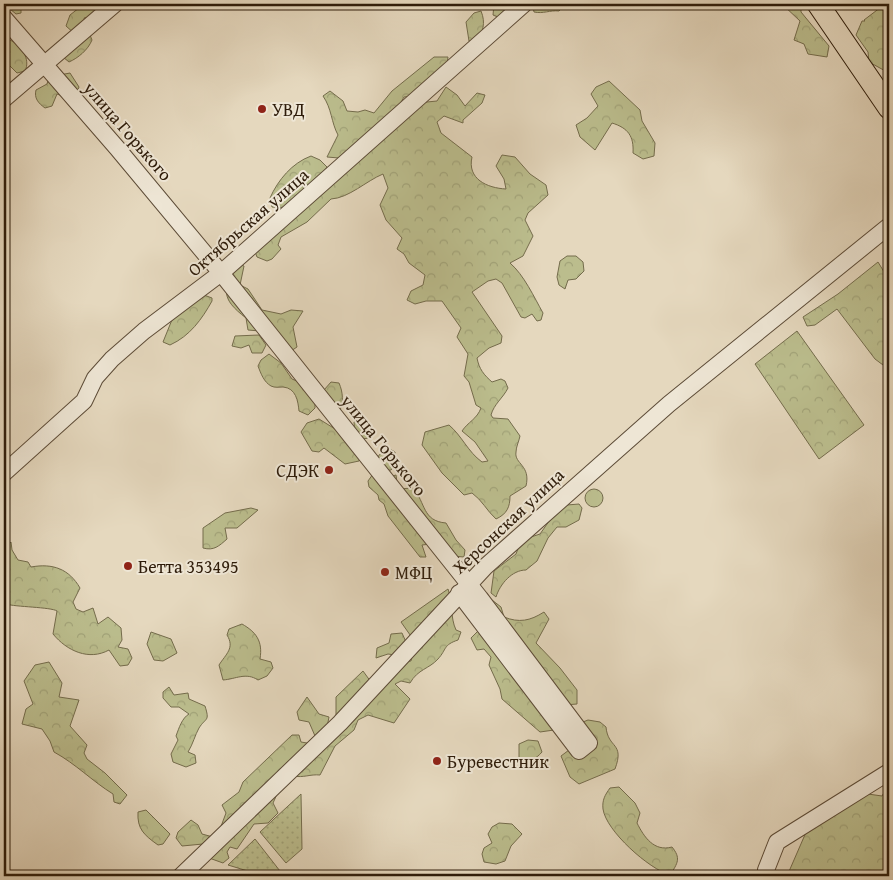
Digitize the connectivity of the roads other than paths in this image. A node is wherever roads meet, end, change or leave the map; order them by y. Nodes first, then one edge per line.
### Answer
1 (115, 4) edge
2 (524, 4) edge
3 (818, 4) edge
4 (4, 18) edge
5 (43, 64) junction
6 (4, 99) edge
7 (889, 108) edge
8 (889, 226) edge
9 (221, 274) junction
10 (4, 473) edge
11 (464, 588) junction
12 (889, 772) edge
13 (767, 873) edge
14 (181, 876) edge

1 - 5 street
2 - 9 street, Октябрьская улица
3 - 7 main road
4 - 5 street, улица Горького
5 - 6 street
5 - 9 street, улица Горького
8 - 11 street, Херсонская улица
9 - 10 street, Октябрьская улица
9 - 11 street, улица Горького
11 - 11 street, улица Горького
11 - 14 street, Херсонская улица
12 - 13 street

